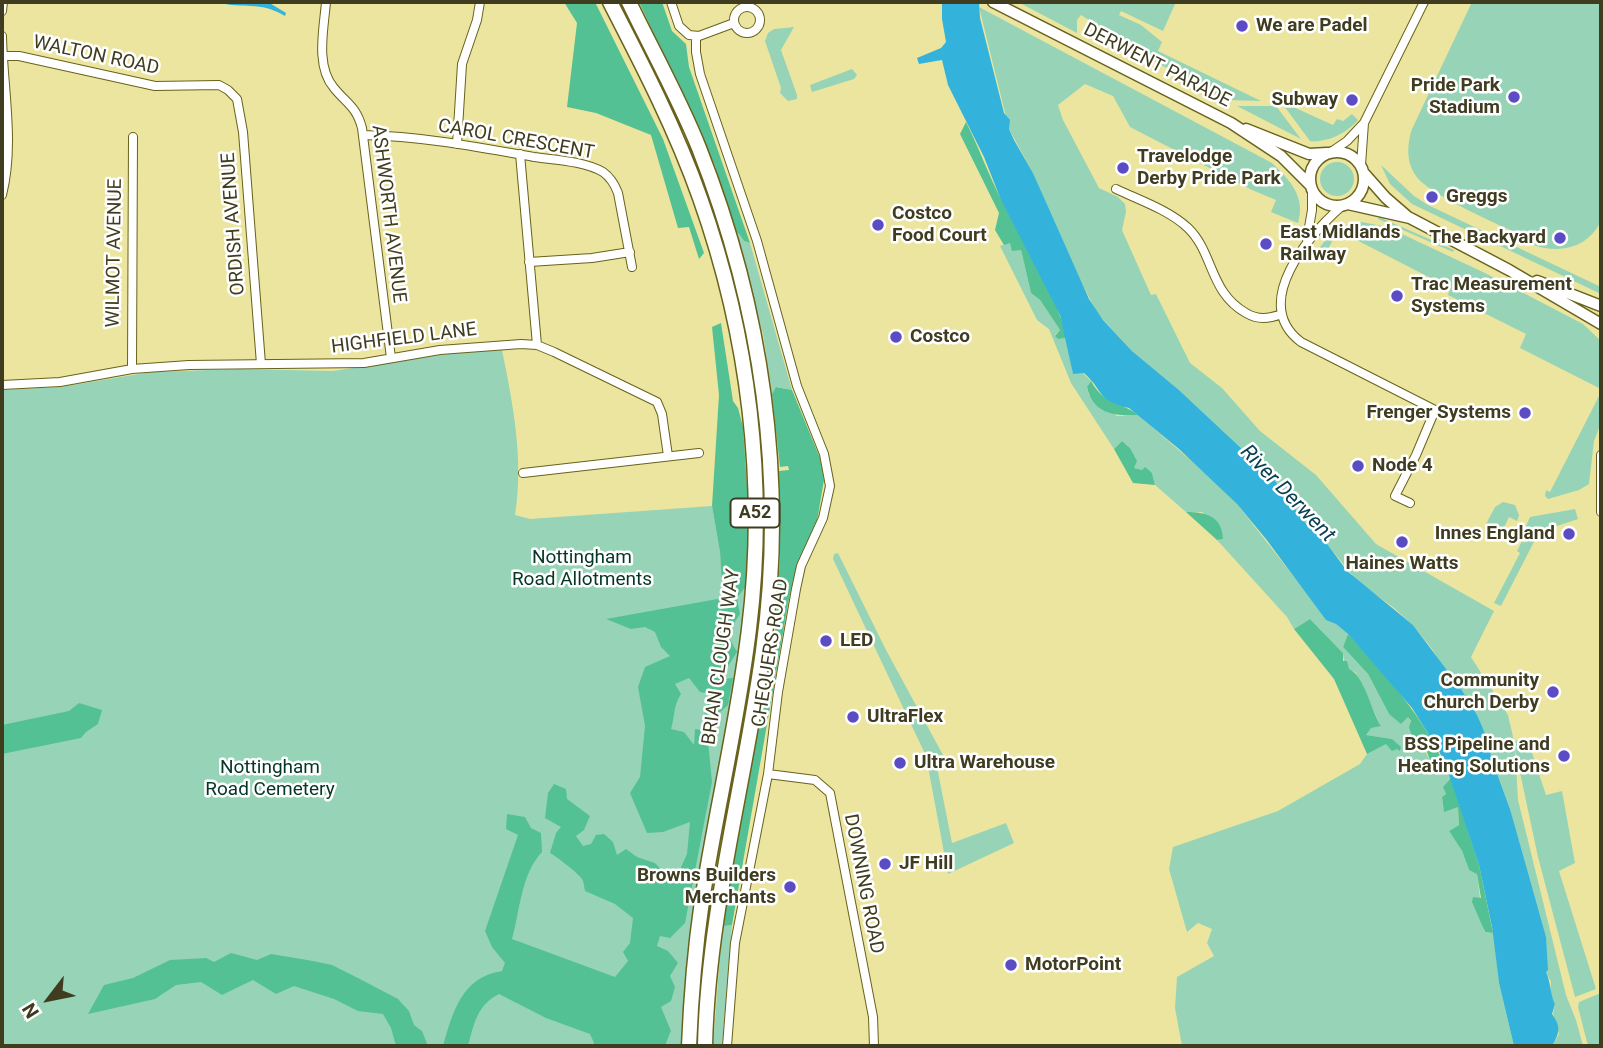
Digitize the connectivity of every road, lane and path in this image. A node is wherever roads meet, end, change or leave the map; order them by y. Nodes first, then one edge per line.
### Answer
1 (3, 2) edge
2 (326, 2) edge
3 (480, 2) edge
4 (610, 2) edge
5 (629, 2) edge
6 (671, 2) edge
7 (993, 2) edge
8 (1424, 2) edge
9 (750, 4) edge
10 (2, 11) edge
11 (734, 23) junction
12 (2, 36) edge
13 (696, 36) junction
14 (2, 56) edge
15 (224, 88) joint
16 (1231, 123) junction
17 (1364, 123) junction
18 (363, 135) junction
19 (133, 137) dead end
20 (457, 144) junction
21 (1329, 153) junction
22 (520, 154) junction
23 (1362, 169) junction
24 (1312, 188) junction
25 (1116, 189) dead end
26 (2, 195) edge
27 (1345, 205) junction
28 (1410, 218) junction
29 (1307, 241) junction
30 (630, 252) junction
31 (529, 262) junction
32 (632, 267) dead end
33 (1517, 274) junction
34 (1601, 306) edge
35 (1282, 314) junction
36 (1601, 324) edge
37 (537, 345) junction
38 (391, 358) junction
39 (261, 364) junction
40 (132, 369) junction
41 (2, 385) edge
42 (699, 453) dead end
43 (1601, 454) edge
44 (668, 456) junction
45 (523, 473) dead end
46 (1410, 503) dead end
47 (1601, 512) edge
48 (768, 774) junction
49 (689, 1046) edge
50 (705, 1046) edge
51 (727, 1046) edge
52 (874, 1046) edge

1 - 10 street
2 - 18 street, ASHWORTH AVENUE
3 - 20 street
4 - 49 highway, BRIAN CLOUGH WAY / A52
5 - 50 highway, BRIAN CLOUGH WAY / A52
6 - 13 street
7 - 16 street, DERWENT PARADE
8 - 17 street
9 - 11 street
9 - 11 street
11 - 13 street
12 - 14 street
13 - 48 street, CHEQUERS ROAD
14 - 15 street, WALTON ROAD
14 - 26 street
15 - 39 street, ORDISH AVENUE
16 - 21 street, DERWENT PARADE
16 - 24 street, DERWENT PARADE
17 - 21 street
17 - 23 street
18 - 20 street, CAROL CRESCENT
18 - 38 street, ASHWORTH AVENUE
19 - 40 street, WILMOT AVENUE
20 - 22 street, CAROL CRESCENT
21 - 23 street
21 - 24 street
22 - 30 street, CAROL CRESCENT
22 - 31 street
23 - 27 street
23 - 28 street
24 - 27 street
24 - 29 street
25 - 35 street
27 - 28 street
27 - 29 street
28 - 33 street
29 - 35 street
30 - 31 street
30 - 32 street, CAROL CRESCENT
31 - 37 street
33 - 34 street
33 - 36 street
35 - 46 street
37 - 38 street, HIGHFIELD LANE
37 - 44 street, HIGHFIELD LANE
38 - 39 street, HIGHFIELD LANE
39 - 40 street, HIGHFIELD LANE
40 - 41 street, HIGHFIELD LANE
42 - 44 street
43 - 47 street
44 - 45 street
48 - 51 street, CHEQUERS ROAD
48 - 52 street, DOWNING ROAD

